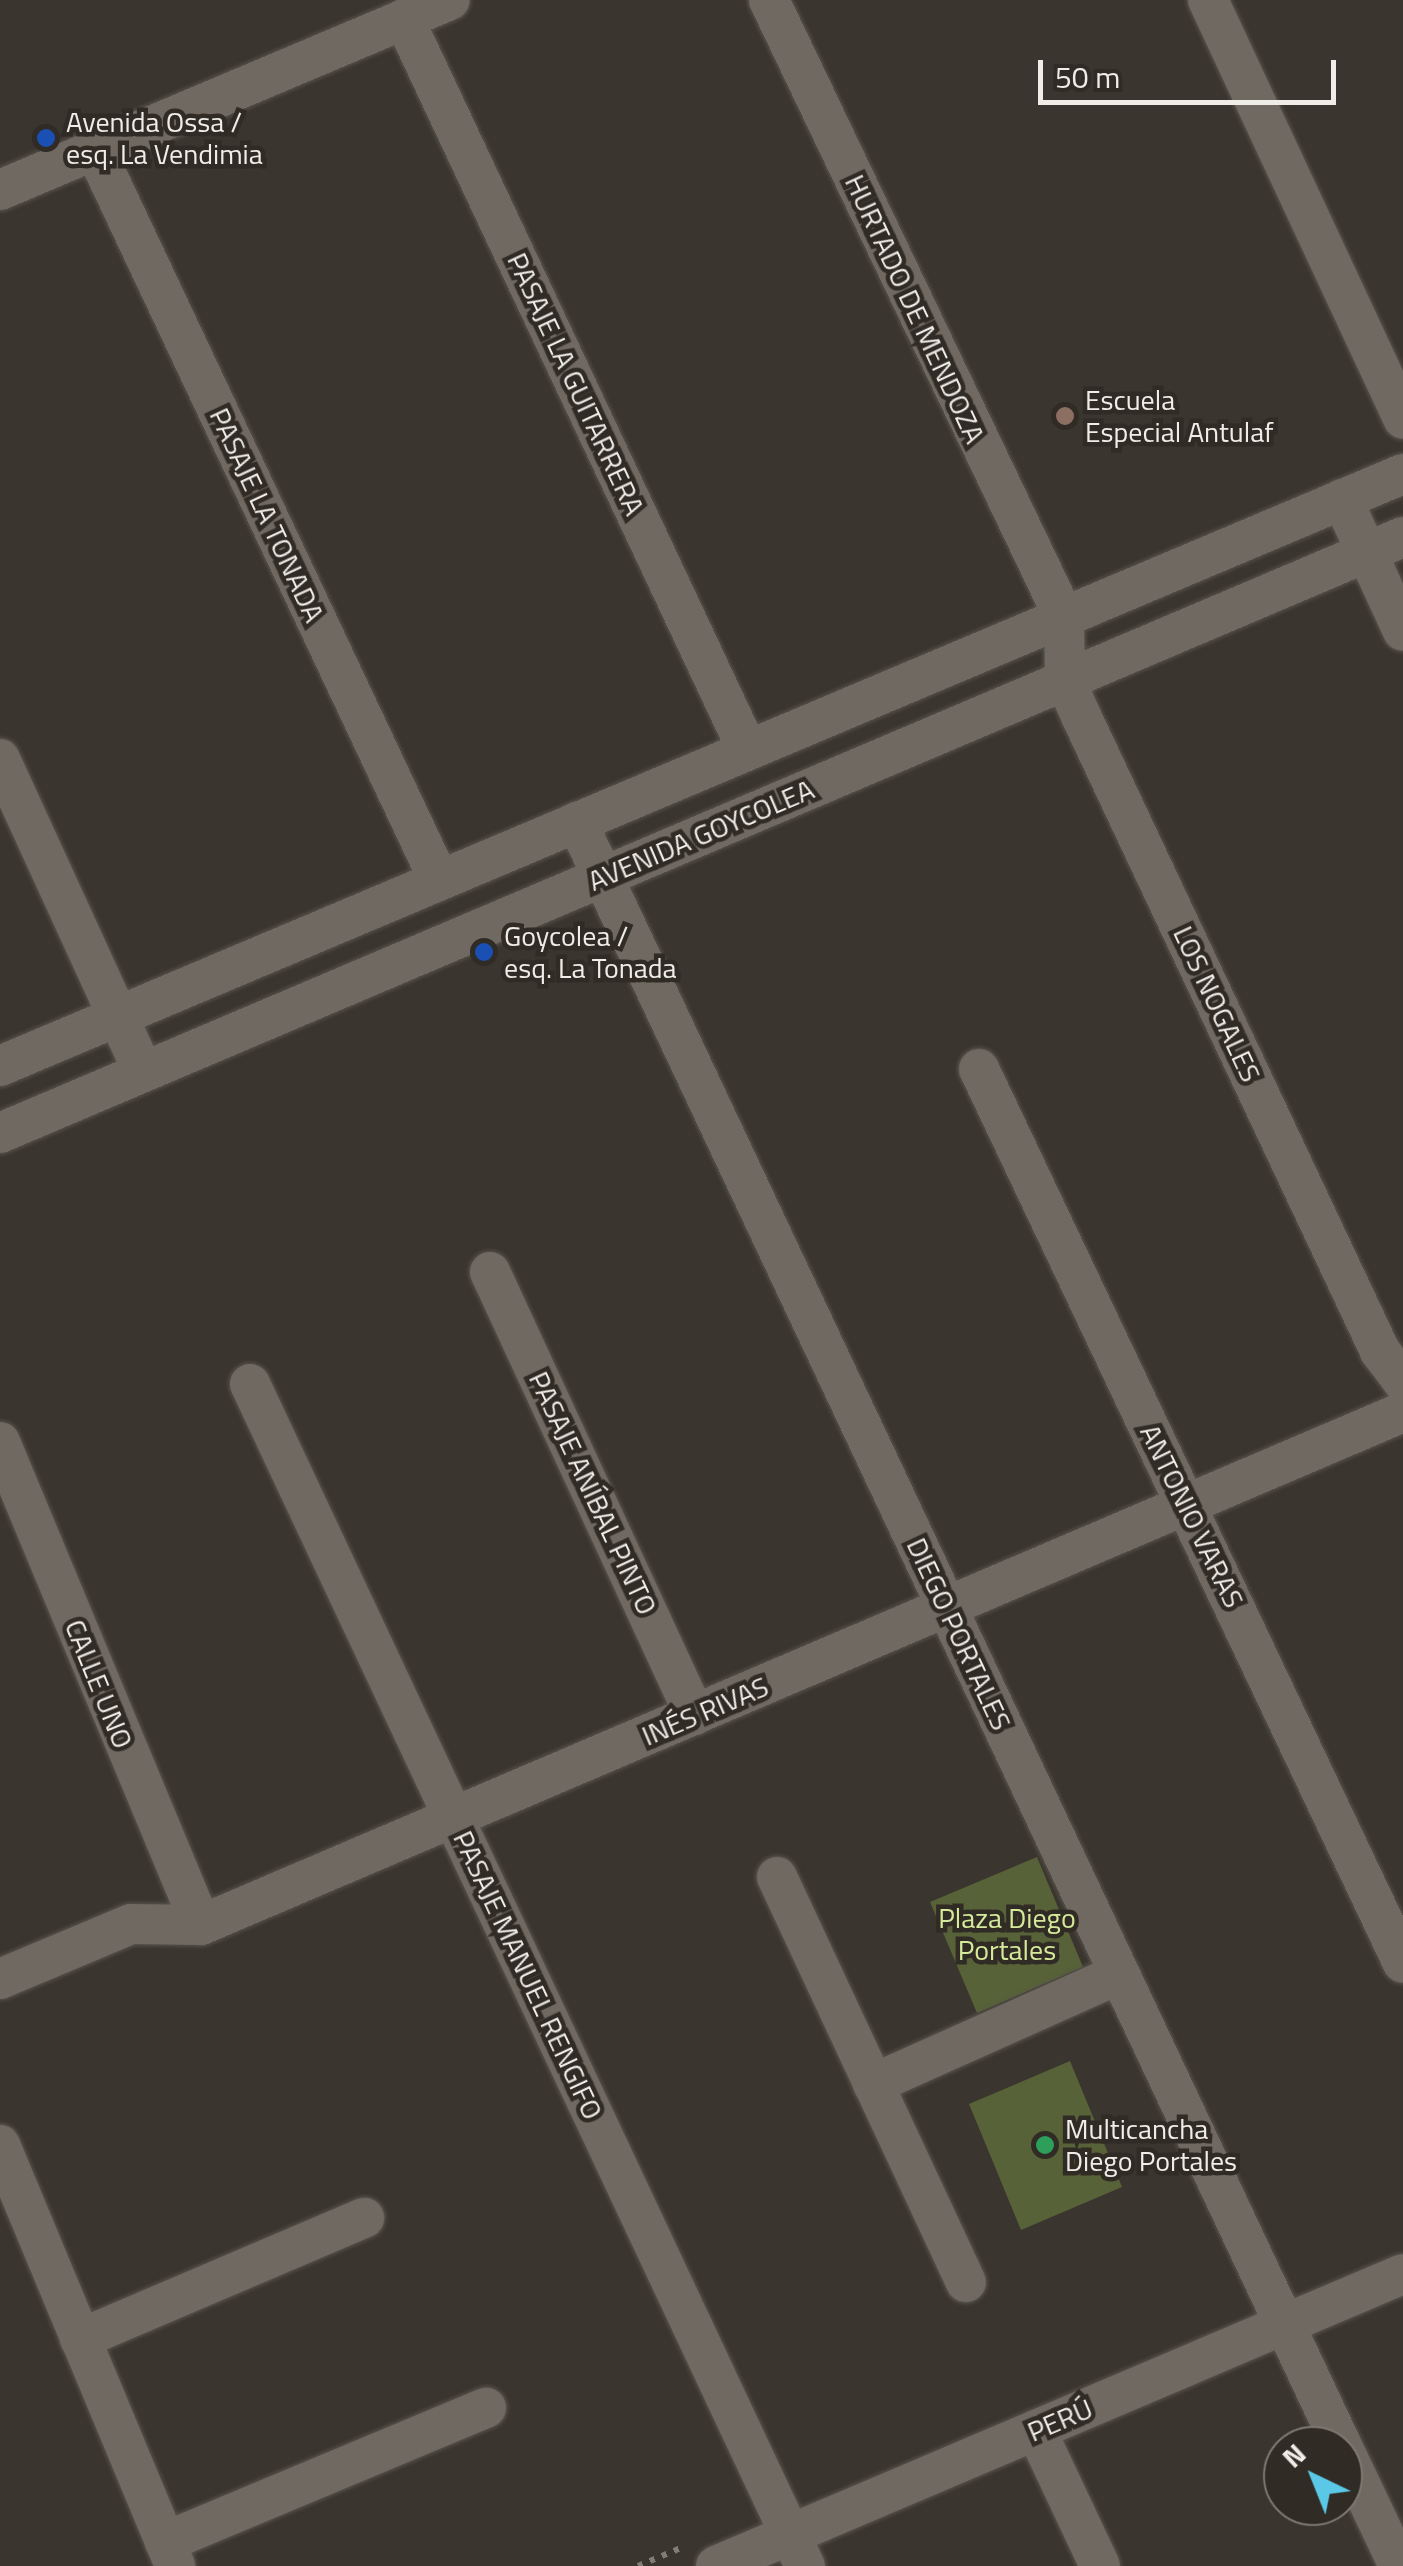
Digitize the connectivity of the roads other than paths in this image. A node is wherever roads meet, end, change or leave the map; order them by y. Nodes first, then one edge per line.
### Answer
1 (449, 0) edge
2 (769, 0) edge
3 (1208, 0) edge
4 (404, 19) junction
5 (95, 150) junction
6 (0, 190) edge
7 (1403, 418) edge
8 (1403, 474) edge
9 (1342, 499) junction
10 (1385, 544) edge
11 (1064, 617) junction
12 (1403, 631) edge
13 (1066, 680) junction
14 (747, 749) junction
15 (0, 758) edge
16 (577, 822) junction
17 (602, 876) junction
18 (439, 880) junction
19 (119, 1016) junction
20 (0, 1066) edge
21 (979, 1069) dead end
22 (143, 1072) junction
23 (0, 1132) edge
24 (490, 1272) dead end
25 (1403, 1382) edge
26 (250, 1384) dead end
27 (1403, 1412) edge
28 (0, 1442) edge
29 (1188, 1505) junction
30 (947, 1607) junction
31 (696, 1715) junction
32 (454, 1818) junction
33 (777, 1877) dead end
34 (200, 1925) junction
35 (1403, 1963) edge
36 (1119, 1974) junction
37 (0, 1978) edge
38 (874, 2084) junction
39 (0, 2145) edge
40 (364, 2218) dead end
41 (1403, 2274) edge
42 (966, 2282) dead end
43 (1284, 2324) junction
44 (80, 2338) junction
45 (486, 2408) dead end
46 (1332, 2426) edge
47 (1036, 2430) junction
48 (1363, 2491) edge
49 (798, 2550) edge
50 (170, 2554) edge
51 (716, 2566) edge
52 (1100, 2566) edge
53 (1399, 2566) edge

1 - 4 street
2 - 11 street, HURTADO DE MENDOZA
3 - 7 street
4 - 5 street
4 - 14 street, PASAJE LA GUITARRERA
5 - 6 street
5 - 18 street, PASAJE LA TONADA
8 - 9 street
9 - 10 street
9 - 11 street
10 - 12 street
10 - 13 street, AVENIDA GOYCOLEA
11 - 13 street, LOS NOGALES
11 - 14 street
13 - 17 street, AVENIDA GOYCOLEA
13 - 25 street, LOS NOGALES
14 - 16 street
15 - 19 street
16 - 17 street, DIEGO PORTALES
16 - 18 street
17 - 22 street, AVENIDA GOYCOLEA
17 - 30 street, DIEGO PORTALES
18 - 19 street
19 - 20 street
19 - 22 street
21 - 29 street, ANTONIO VARAS
22 - 23 street, AVENIDA GOYCOLEA
24 - 31 street, PASAJE ANÍBAL PINTO
26 - 32 street, PASAJE MANUEL RENGIFO
27 - 29 street, INÉS RIVAS
28 - 34 street, CALLE UNO
29 - 30 street, INÉS RIVAS
29 - 35 street, ANTONIO VARAS
30 - 31 street, INÉS RIVAS
30 - 36 street, DIEGO PORTALES
31 - 32 street, INÉS RIVAS
32 - 34 street, INÉS RIVAS
32 - 49 street, PASAJE MANUEL RENGIFO
33 - 38 street
34 - 37 street, INÉS RIVAS
36 - 38 street
36 - 43 street, DIEGO PORTALES
38 - 42 street
39 - 44 street
40 - 44 street
41 - 43 street, PERÚ
43 - 46 street, DIEGO PORTALES
43 - 47 street, PERÚ
44 - 50 street
45 - 50 street
47 - 49 street, PERÚ
47 - 52 street
48 - 53 street, DIEGO PORTALES
49 - 51 street, PERÚ

